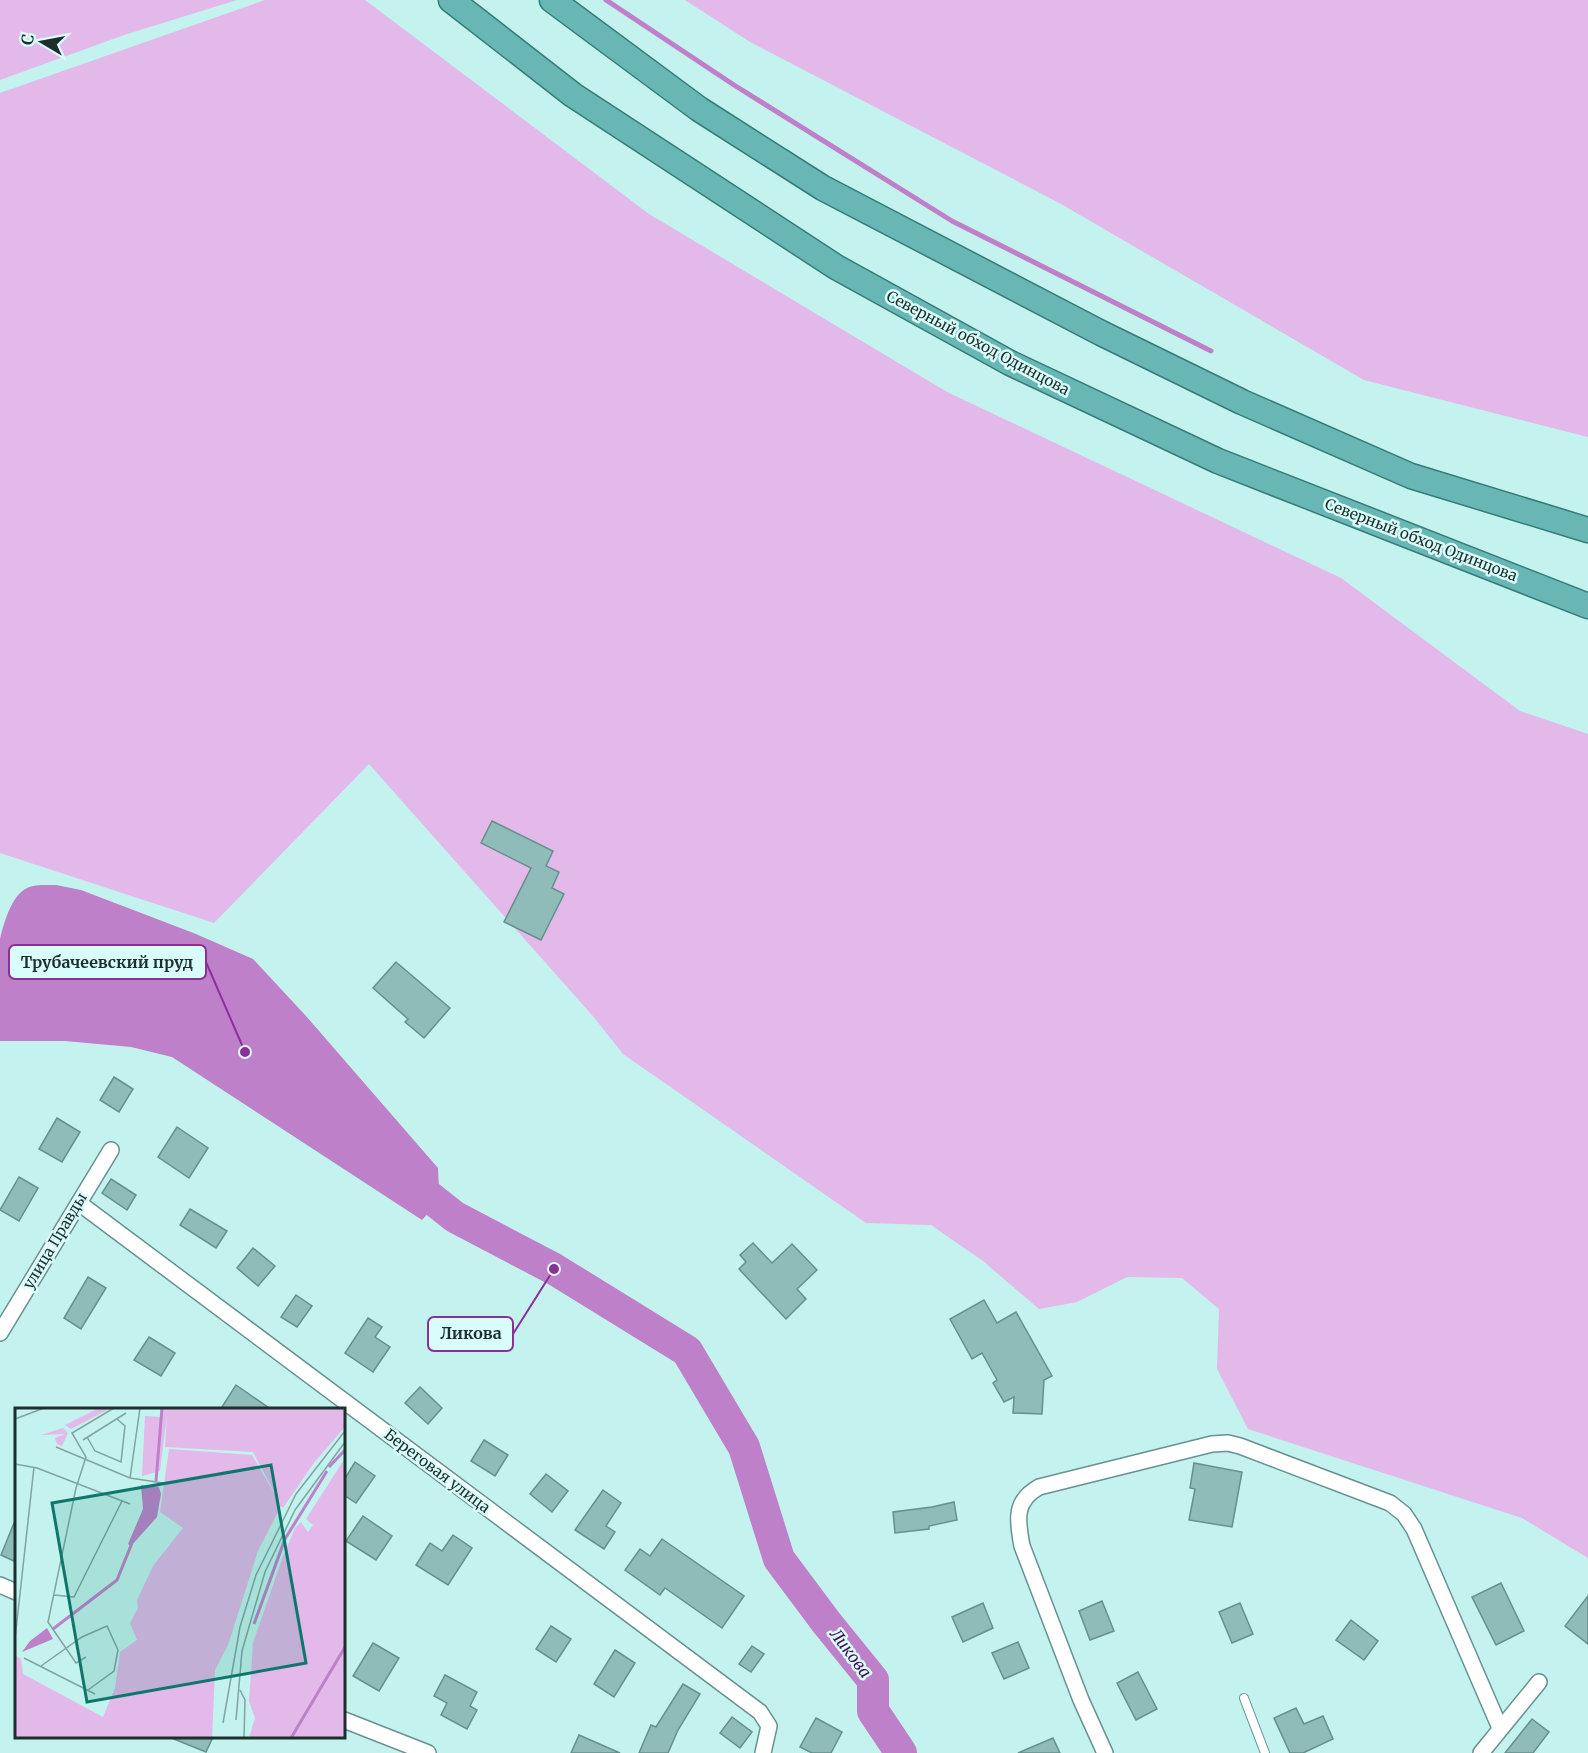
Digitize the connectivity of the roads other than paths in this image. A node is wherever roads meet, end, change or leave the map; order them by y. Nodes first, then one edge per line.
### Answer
1 (451, 0) edge
2 (552, 0) edge
3 (1588, 530) edge
4 (1588, 606) edge
5 (111, 1150) dead end
6 (79, 1203) junction
7 (0, 1333) edge
8 (0, 1585) edge
9 (15, 1592) edge
10 (1539, 1682) dead end
11 (1244, 1698) dead end
12 (345, 1720) edge
13 (1500, 1728) junction
14 (428, 1753) edge
15 (763, 1753) edge
16 (1105, 1753) edge
17 (1265, 1753) edge
18 (1481, 1753) edge

1 - 4 highway, Северный обход Одинцова
2 - 3 highway
5 - 6 street, улица Правды
6 - 7 street, улица Правды
6 - 15 street, Береговая улица
8 - 9 street
10 - 13 street
11 - 17 lane
12 - 14 street
13 - 16 street
13 - 18 street

